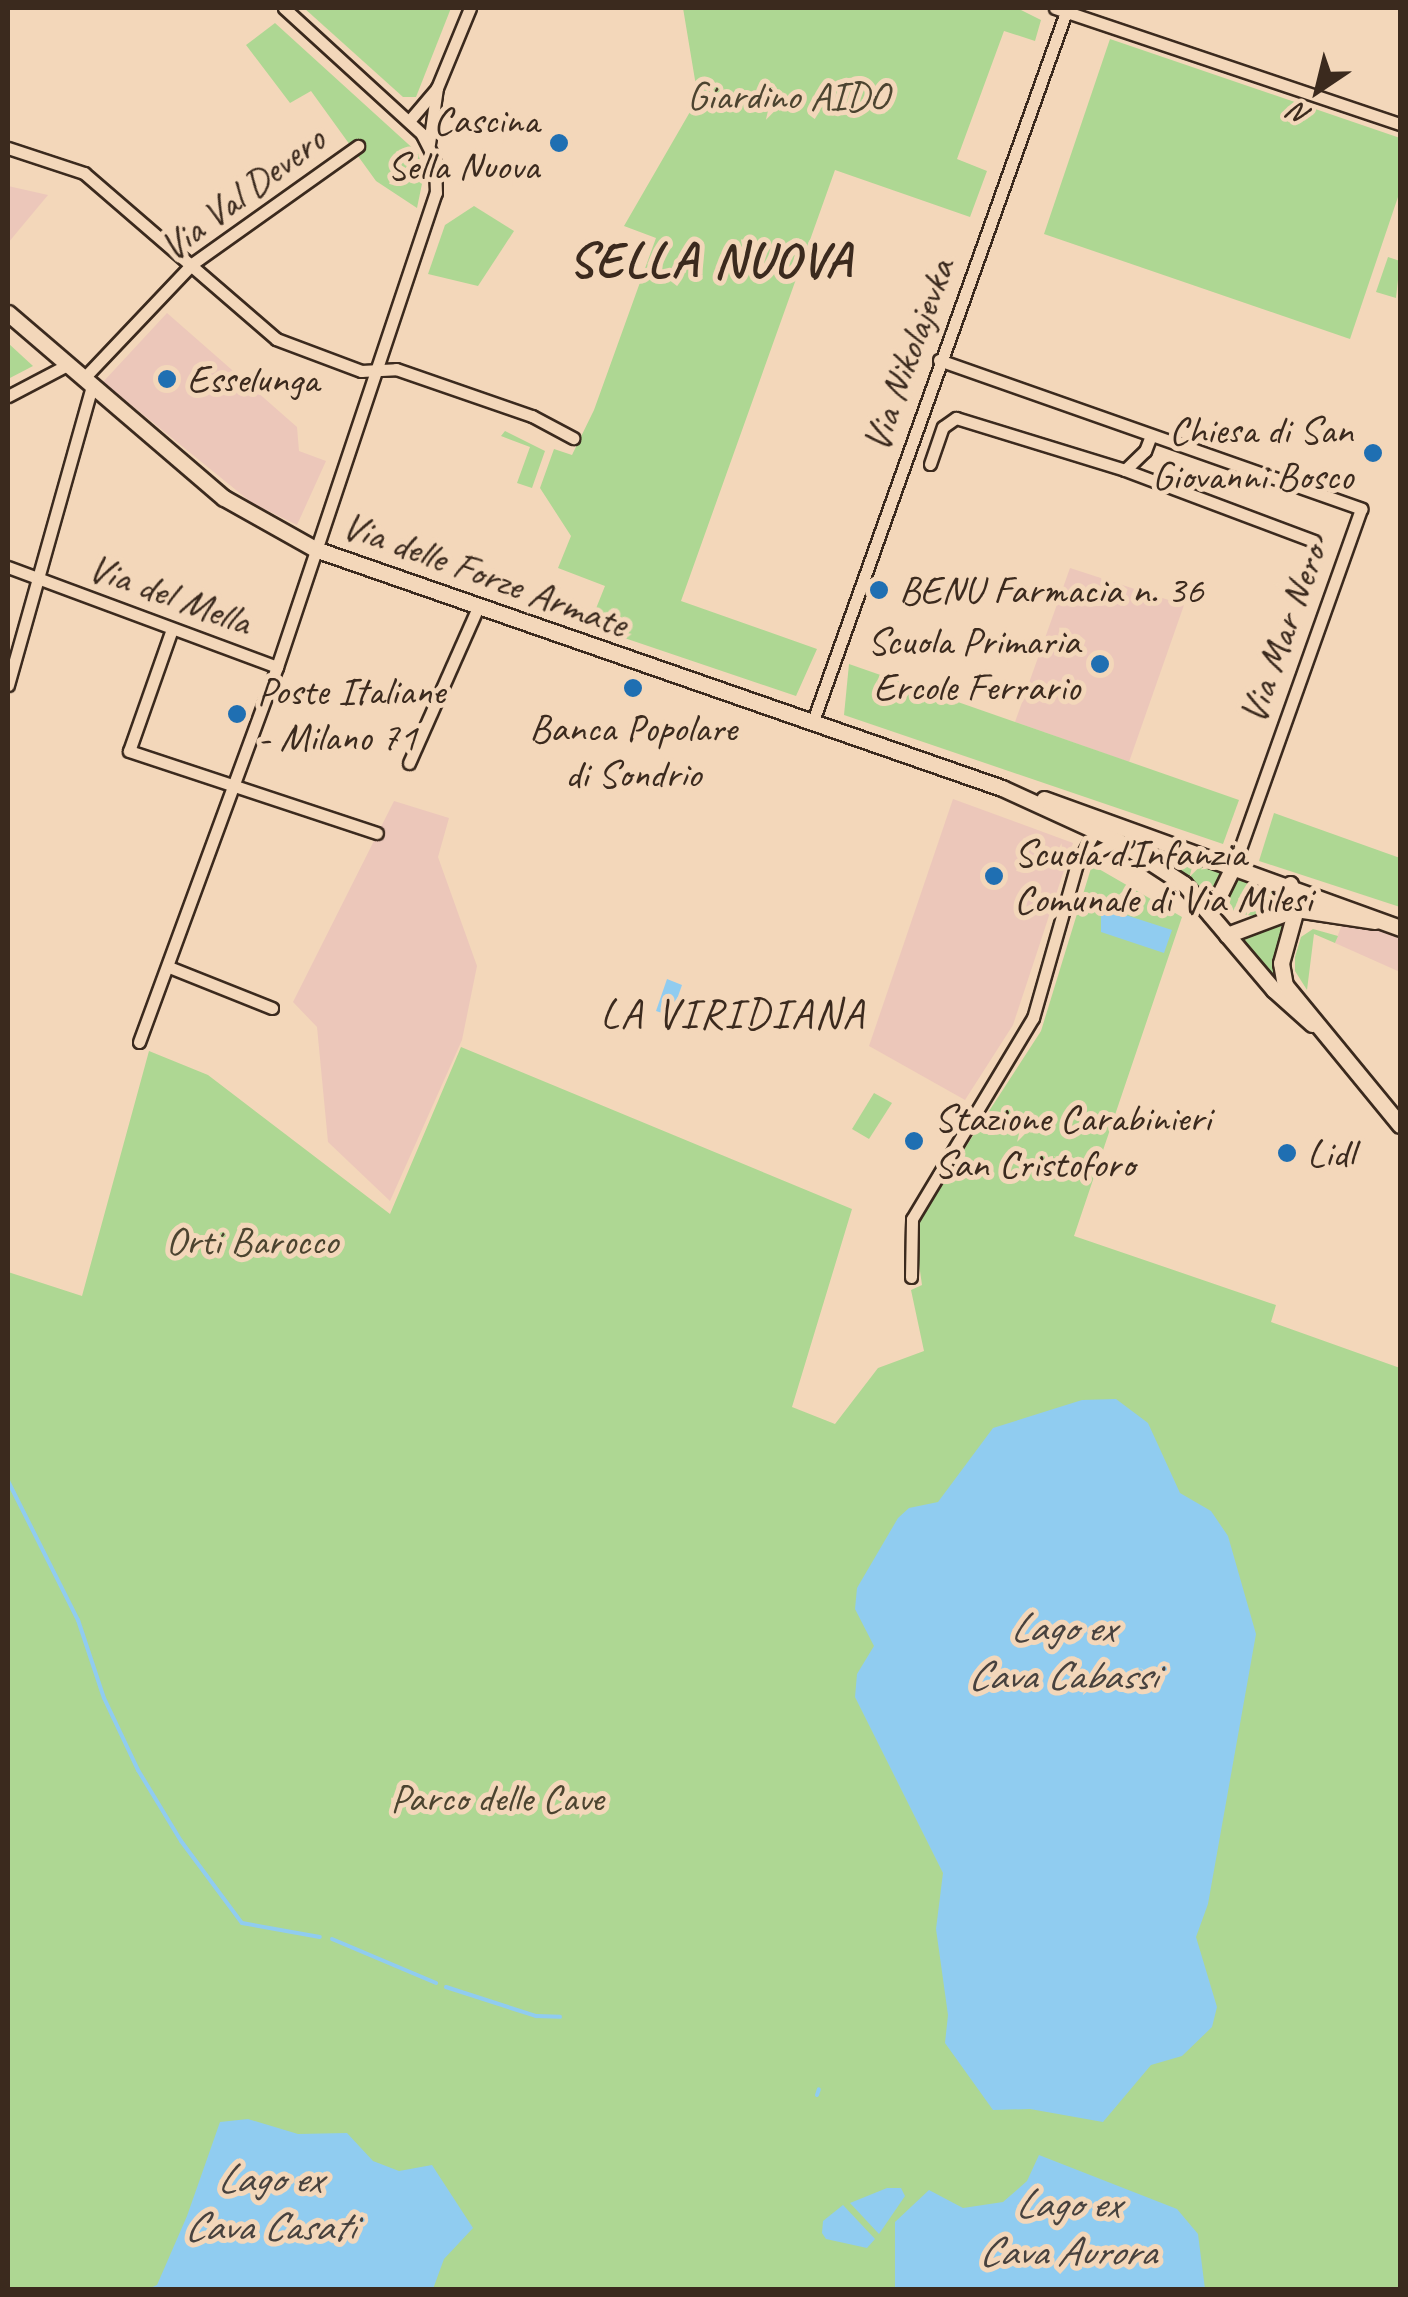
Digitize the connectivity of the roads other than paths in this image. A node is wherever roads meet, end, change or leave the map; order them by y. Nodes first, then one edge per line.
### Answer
1 (284, 8) edge
2 (470, 8) edge
3 (1060, 10) edge
4 (437, 88) junction
5 (409, 121) junction
6 (1400, 124) edge
7 (430, 144) junction
8 (358, 146) dead end
9 (8, 148) edge
10 (192, 264) junction
11 (8, 313) edge
12 (939, 360) junction
13 (67, 365) junction
14 (376, 371) junction
15 (88, 383) junction
16 (8, 396) edge
17 (1151, 435) junction
18 (573, 438) dead end
19 (930, 464) dead end
20 (1124, 470) junction
21 (1314, 541) dead end
22 (315, 549) junction
23 (8, 567) edge
24 (40, 582) junction
25 (478, 607) junction
26 (172, 630) junction
27 (277, 667) junction
28 (8, 685) edge
29 (813, 721) junction
30 (409, 762) dead end
31 (233, 786) junction
32 (1002, 788) junction
33 (1096, 830) junction
34 (1150, 832) junction
35 (376, 833) dead end
36 (1118, 842) junction
37 (1077, 864) junction
38 (1234, 864) junction
39 (1290, 884) junction
40 (1296, 909) junction
41 (1210, 914) junction
42 (1379, 921) junction
43 (1400, 928) edge
44 (1227, 935) junction
45 (169, 967) junction
46 (272, 1008) dead end
47 (1312, 1024) junction
48 (139, 1042) dead end
49 (1400, 1124) edge
50 (911, 1277) dead end

1 - 5 street
2 - 4 street
3 - 6 street
3 - 12 street, Via Nikolajevka
4 - 5 street
4 - 7 street
5 - 7 street
7 - 14 street
8 - 10 street, Via Val Devero
9 - 10 street
10 - 14 street
10 - 15 street, Via Val Devero
11 - 13 street, Via delle Forze Armate
12 - 17 street, Via Mar Nero
12 - 29 street, Via Nikolajevka
13 - 15 street, Via delle Forze Armate
13 - 16 street
14 - 18 street
14 - 22 street
15 - 22 street, Via delle Forze Armate
15 - 24 street
17 - 20 street
17 - 38 street, Via Mar Nero
19 - 20 street
20 - 21 street
22 - 25 street, Via delle Forze Armate
22 - 27 street
23 - 24 street, Via del Mella
24 - 26 street, Via del Mella
24 - 28 street
25 - 29 street, Via delle Forze Armate
25 - 30 street
26 - 27 street, Via del Mella
26 - 31 street
27 - 31 street
29 - 32 street, Via delle Forze Armate
31 - 35 street
31 - 45 street
32 - 33 street, Via delle Forze Armate
32 - 34 street, Via delle Forze Armate
33 - 34 street
33 - 36 street, Via delle Forze Armate
33 - 37 street
34 - 38 street, Via delle Forze Armate
36 - 37 street
36 - 41 street, Via delle Forze Armate
37 - 50 street
38 - 39 street, Via delle Forze Armate
38 - 41 street
39 - 40 street, Via delle Forze Armate
39 - 42 street
40 - 42 street
40 - 44 street
40 - 47 street, Via delle Forze Armate
41 - 44 street, Via delle Forze Armate
42 - 43 street
44 - 47 street, Via delle Forze Armate
45 - 46 street
45 - 48 street
47 - 49 street, Via delle Forze Armate

